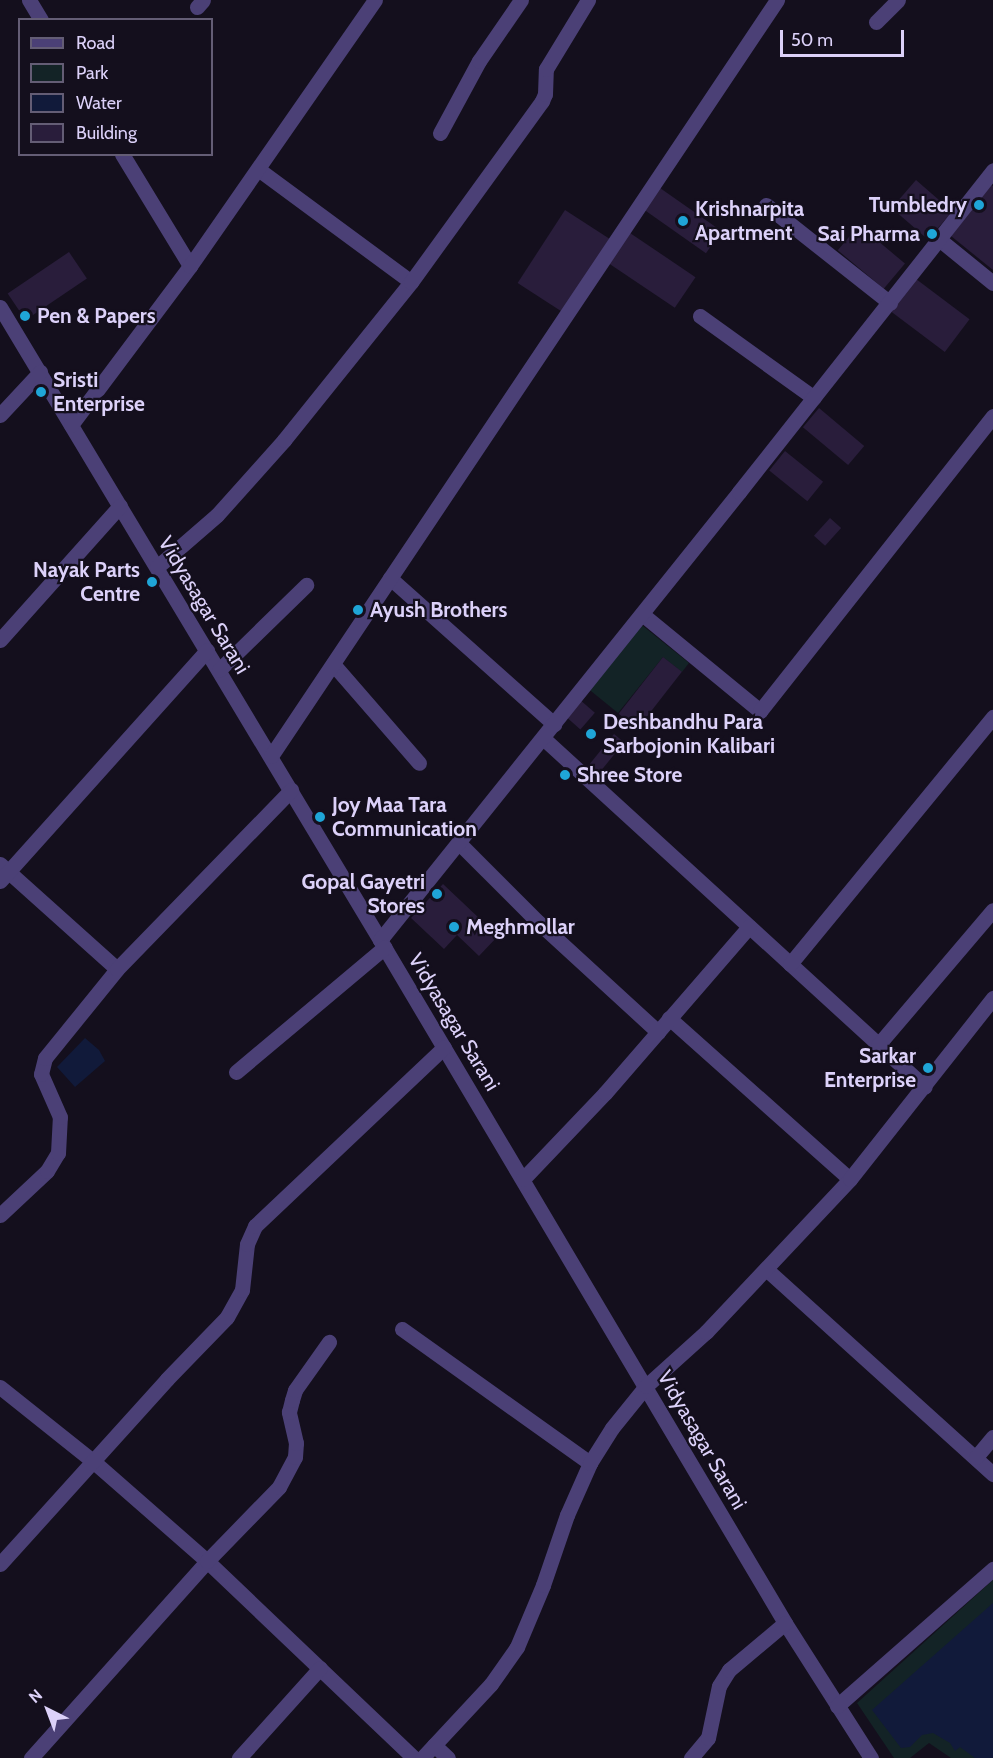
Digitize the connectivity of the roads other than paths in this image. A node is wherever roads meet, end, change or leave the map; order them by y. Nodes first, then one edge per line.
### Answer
1 (29, 0) edge
2 (375, 0) edge
3 (521, 0) edge
4 (588, 0) edge
5 (777, 0) edge
6 (898, 0) edge
7 (40, 18) edge
8 (876, 22) dead end
9 (440, 133) dead end
10 (123, 156) edge
11 (258, 169) junction
12 (993, 170) edge
13 (766, 205) dead end
14 (940, 240) junction
15 (190, 266) junction
16 (411, 282) junction
17 (993, 283) edge
18 (890, 303) junction
19 (0, 307) edge
20 (700, 316) dead end
21 (40, 372) junction
22 (814, 398) junction
23 (0, 415) edge
24 (993, 416) edge
25 (71, 425) junction
26 (120, 506) junction
27 (157, 567) junction
28 (390, 578) junction
29 (306, 585) dead end
30 (642, 614) junction
31 (0, 640) edge
32 (207, 650) junction
33 (333, 664) junction
34 (219, 669) junction
35 (993, 717) edge
36 (554, 724) junction
37 (543, 738) junction
38 (271, 756) junction
39 (418, 764) dead end
40 (291, 790) junction
41 (459, 843) junction
42 (3, 872) edge
43 (993, 910) edge
44 (749, 927) junction
45 (382, 943) junction
46 (790, 964) junction
47 (117, 969) junction
48 (993, 998) edge
49 (669, 1018) junction
50 (658, 1032) junction
51 (878, 1045) junction
52 (444, 1047) junction
53 (236, 1072) dead end
54 (924, 1087) junction
55 (523, 1179) junction
56 (850, 1179) junction
57 (0, 1215) edge
58 (766, 1269) junction
59 (402, 1329) dead end
60 (328, 1342) dead end
61 (646, 1386) junction
62 (0, 1387) edge
63 (993, 1437) edge
64 (976, 1457) junction
65 (94, 1462) junction
66 (590, 1463) junction
67 (993, 1473) edge
68 (207, 1561) junction
69 (0, 1564) edge
70 (993, 1569) edge
71 (785, 1623) junction
72 (320, 1668) junction
73 (837, 1706) junction
74 (434, 1745) junction
75 (31, 1758) edge
76 (239, 1758) edge
77 (414, 1758) edge
78 (422, 1758) edge
79 (448, 1758) edge
80 (691, 1758) edge
81 (871, 1758) edge

1 - 7 street
2 - 11 street
3 - 9 street
4 - 16 street
5 - 28 street
6 - 8 street
10 - 15 street
11 - 15 street
11 - 16 street
12 - 14 street
13 - 18 street
14 - 17 street
14 - 18 street
15 - 25 street
16 - 27 street
18 - 22 street
19 - 21 street, Vidyasagar Sarani
20 - 22 street
21 - 23 street
21 - 25 street, Vidyasagar Sarani
22 - 30 street
24 - 30 street
25 - 26 street, Vidyasagar Sarani
26 - 27 street, Vidyasagar Sarani
26 - 31 street
27 - 32 street, Vidyasagar Sarani
28 - 33 street
28 - 36 street
29 - 34 street
30 - 36 street
32 - 34 street, Vidyasagar Sarani
32 - 42 street
33 - 38 street
33 - 39 street
34 - 38 street, Vidyasagar Sarani
35 - 46 street
36 - 37 street
37 - 41 street
37 - 44 street
38 - 40 street, Vidyasagar Sarani
40 - 45 street, Vidyasagar Sarani
40 - 47 street
41 - 45 street
41 - 50 street
42 - 47 street
43 - 51 street
44 - 46 street
44 - 49 street
45 - 52 street, Vidyasagar Sarani
45 - 53 street
46 - 51 street
47 - 57 street
48 - 54 street
49 - 50 street
49 - 56 street
50 - 55 street
51 - 54 street
52 - 55 street, Vidyasagar Sarani
52 - 65 street
54 - 56 street
55 - 61 street, Vidyasagar Sarani
56 - 58 street
58 - 61 street
58 - 64 street
59 - 66 street
60 - 68 street
61 - 66 street
61 - 71 street, Vidyasagar Sarani
62 - 65 street
63 - 64 street
64 - 67 street
65 - 68 street
65 - 69 street
66 - 74 street
68 - 72 street
68 - 75 street
70 - 73 street
71 - 73 street, Vidyasagar Sarani
71 - 80 street
72 - 76 street
72 - 77 street
73 - 81 street, Vidyasagar Sarani
74 - 78 street
74 - 79 street

